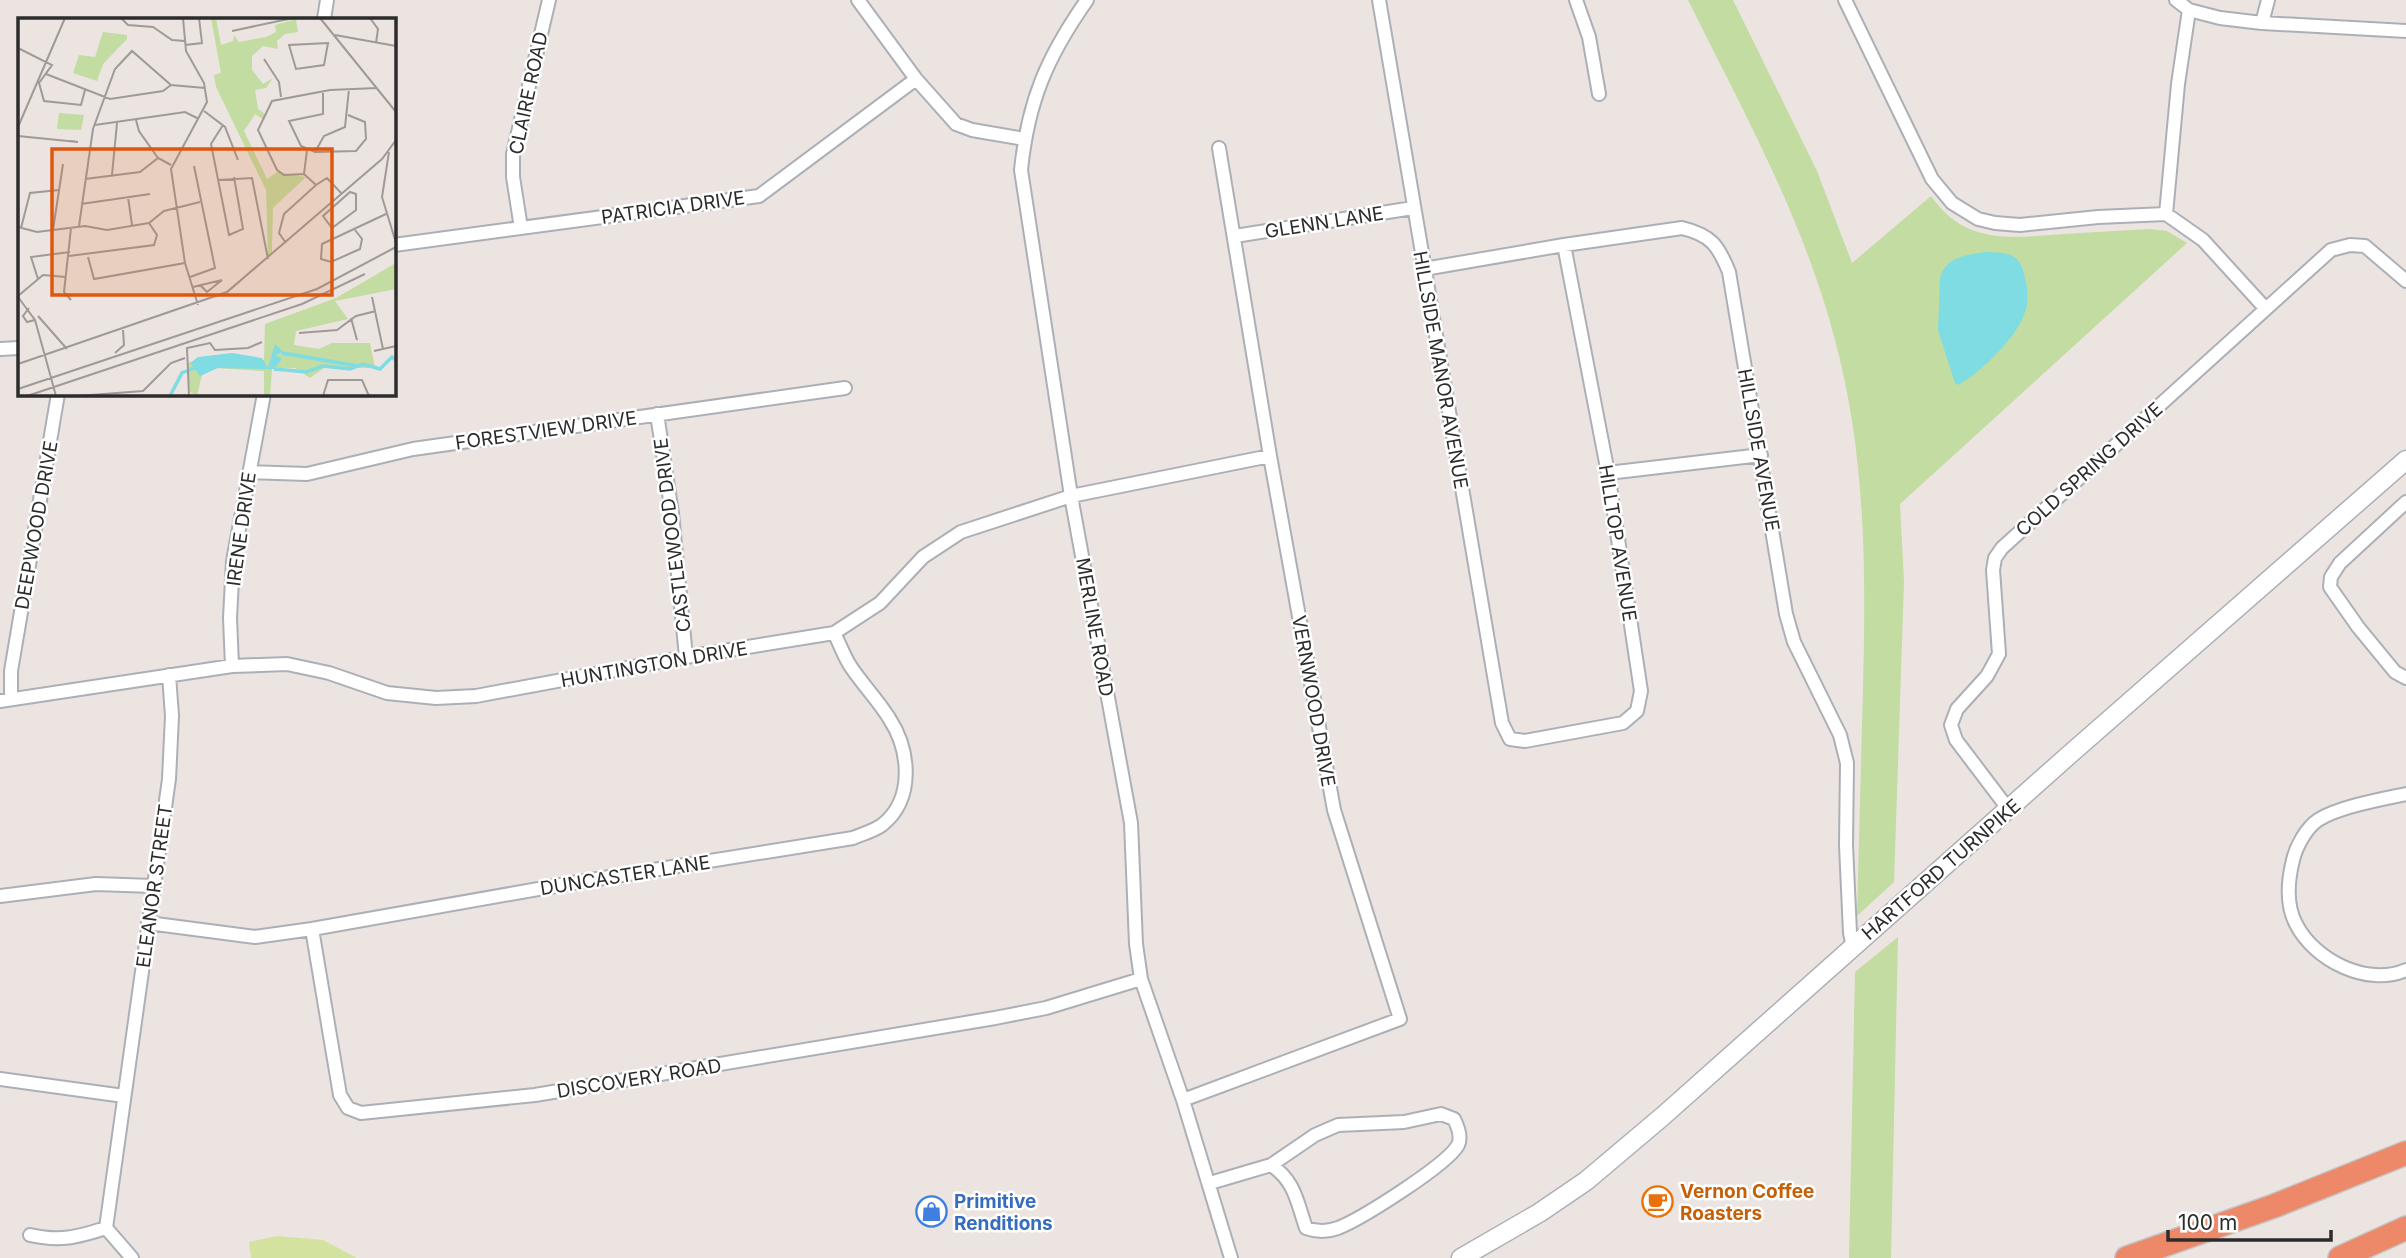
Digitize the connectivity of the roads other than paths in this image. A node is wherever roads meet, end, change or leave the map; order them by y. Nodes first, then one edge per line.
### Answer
1 (327, 0) edge
2 (549, 0) edge
3 (858, 0) edge
4 (1087, 0) edge
5 (1379, 0) edge
6 (1576, 0) edge
7 (1845, 0) edge
8 (2176, 0) edge
9 (2268, 0) edge
10 (2189, 10) junction
11 (324, 18) edge
12 (2262, 23) junction
13 (2406, 31) edge
14 (916, 79) junction
15 (1599, 94) dead end
16 (1024, 139) junction
17 (1219, 148) dead end
18 (1413, 208) junction
19 (2166, 214) junction
20 (521, 228) junction
21 (1235, 236) junction
22 (396, 245) edge
23 (1564, 245) junction
24 (1424, 269) junction
25 (2406, 281) edge
26 (2265, 308) junction
27 (0, 348) edge
28 (18, 348) edge
29 (845, 388) dead end
30 (58, 396) edge
31 (264, 396) edge
32 (657, 414) junction
33 (1761, 454) junction
34 (1270, 456) junction
35 (2406, 460) edge
36 (249, 472) junction
37 (1608, 472) junction
38 (1071, 496) junction
39 (2406, 502) edge
40 (834, 633) junction
41 (686, 657) junction
42 (232, 666) junction
43 (169, 675) junction
44 (2406, 678) edge
45 (6, 699) edge
46 (1510, 739) joint
47 (2406, 794) edge
48 (2009, 810) junction
49 (153, 886) junction
50 (0, 896) edge
51 (148, 923) junction
52 (313, 929) junction
53 (1853, 947) junction
54 (2406, 970) edge
55 (1141, 979) junction
56 (0, 1079) edge
57 (124, 1096) junction
58 (1183, 1100) junction
59 (2406, 1153) edge
60 (1271, 1165) junction
61 (1210, 1183) junction
62 (106, 1228) junction
63 (2406, 1228) edge
64 (30, 1235) dead end
65 (132, 1258) edge
66 (1231, 1258) edge
67 (1461, 1258) edge
68 (2127, 1258) edge
69 (2340, 1258) edge

1 - 11 street
2 - 20 street, CLAIRE ROAD
3 - 14 street
4 - 16 street, MERLINE ROAD
5 - 18 street, HILLSIDE MANOR AVENUE
6 - 15 street
7 - 19 street
8 - 10 street
9 - 12 street
10 - 12 street
10 - 19 street
12 - 13 street
14 - 16 street
14 - 20 street, PATRICIA DRIVE
16 - 38 street, MERLINE ROAD
17 - 21 street, VERNWOOD DRIVE
18 - 21 street, GLENN LANE
18 - 24 street, HILLSIDE MANOR AVENUE
19 - 26 street
20 - 22 street, PATRICIA DRIVE
21 - 34 street, VERNWOOD DRIVE
23 - 24 street, HILLSIDE AVENUE
23 - 33 street, HILLSIDE AVENUE
23 - 37 street, HILLTOP AVENUE
24 - 46 street, HILLSIDE MANOR AVENUE
25 - 26 street, COLD SPRING DRIVE
26 - 48 street, COLD SPRING DRIVE
27 - 28 street
29 - 32 street, FORESTVIEW DRIVE
30 - 45 street, DEEPWOOD DRIVE
31 - 36 street, IRENE DRIVE
32 - 36 street, FORESTVIEW DRIVE
32 - 41 street, CASTLEWOOD DRIVE
33 - 37 street
33 - 53 street, HILLSIDE AVENUE
34 - 38 street, HUNTINGTON DRIVE
34 - 58 street, VERNWOOD DRIVE
35 - 48 main road, HARTFORD TURNPIKE
36 - 42 street, IRENE DRIVE
37 - 46 street, HILLTOP AVENUE
38 - 40 street, HUNTINGTON DRIVE
38 - 55 street, MERLINE ROAD
39 - 44 street
40 - 41 street, HUNTINGTON DRIVE
40 - 52 street, DUNCASTER LANE
41 - 42 street, HUNTINGTON DRIVE
42 - 43 street, HUNTINGTON DRIVE
43 - 45 street, HUNTINGTON DRIVE
43 - 49 street, ELEANOR STREET
47 - 54 street
48 - 53 main road, HARTFORD TURNPIKE
49 - 50 street
49 - 51 street, ELEANOR STREET
51 - 52 street, DUNCASTER LANE
51 - 57 street, ELEANOR STREET
52 - 55 street, DISCOVERY ROAD
53 - 67 main road, HARTFORD TURNPIKE
55 - 58 street, MERLINE ROAD
56 - 57 street
57 - 62 street, ELEANOR STREET
58 - 61 street, MERLINE ROAD
59 - 68 highway
60 - 60 street
60 - 61 street
61 - 66 street, MERLINE ROAD
62 - 64 street
62 - 65 street
63 - 69 highway

